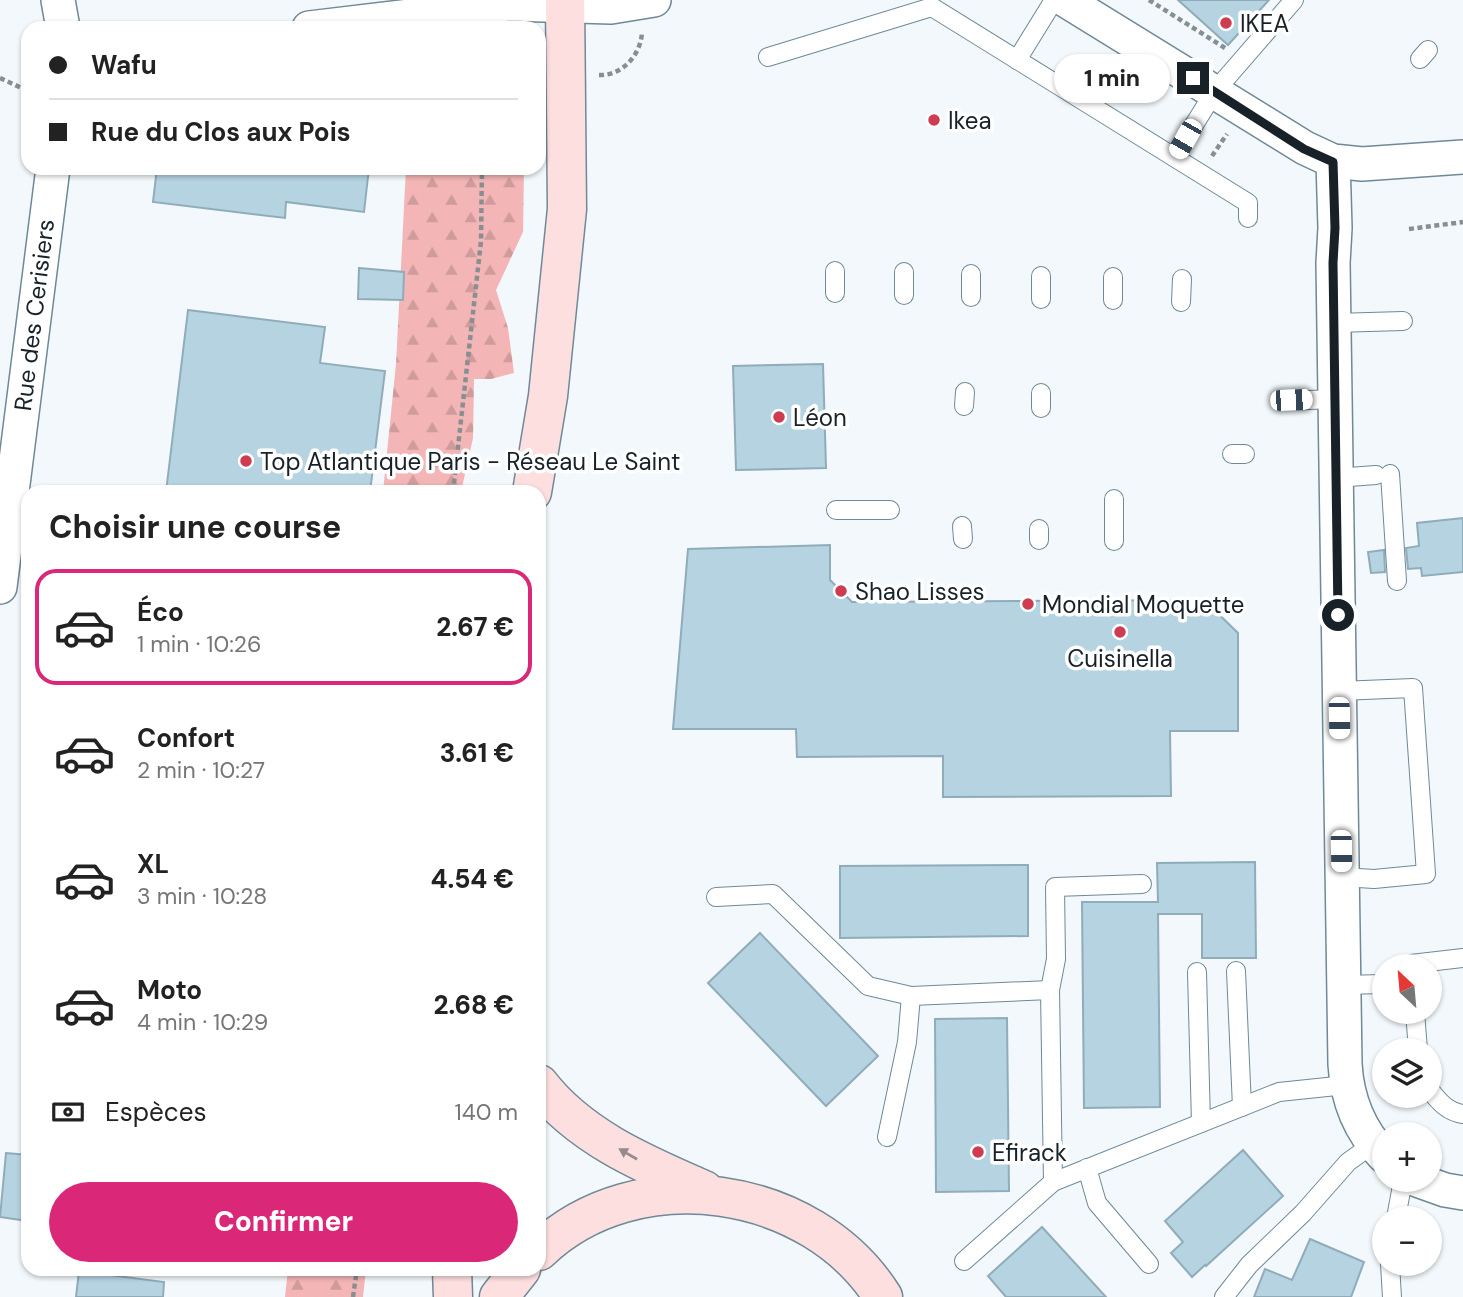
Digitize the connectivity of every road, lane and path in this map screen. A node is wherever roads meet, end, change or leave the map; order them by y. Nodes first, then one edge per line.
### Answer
1 (58, 0) edge
2 (1054, 0) edge
3 (1065, 0) edge
4 (1149, 0) edge
5 (1294, 0) edge
6 (647, 1) edge
7 (565, 3) edge
8 (62, 21) edge
9 (368, 21) edge
10 (1226, 49) dead end
11 (768, 57) dead end
12 (1017, 60) junction
13 (565, 74) junction
14 (0, 78) edge
15 (21, 88) edge
16 (1215, 91) junction
17 (1463, 157) edge
18 (1333, 162) junction
19 (1180, 166) junction
20 (52, 175) edge
21 (482, 175) edge
22 (1248, 218) dead end
23 (1463, 222) edge
24 (1409, 229) dead end
25 (835, 271) dead end
26 (904, 272) dead end
27 (971, 274) dead end
28 (1041, 276) dead end
29 (1113, 277) dead end
30 (1182, 279) dead end
31 (835, 293) dead end
32 (904, 295) dead end
33 (971, 297) dead end
34 (1041, 299) dead end
35 (1112, 300) dead end
36 (1181, 302) dead end
37 (1404, 321) dead end
38 (1335, 323) junction
39 (1335, 399) junction
40 (1283, 401) dead end
41 (8, 462) edge
42 (1335, 478) junction
43 (454, 485) edge
44 (532, 485) edge
45 (1114, 499) dead end
46 (836, 510) dead end
47 (890, 510) dead end
48 (1114, 541) dead end
49 (1397, 581) dead end
50 (0, 587) edge
51 (1339, 691) junction
52 (1342, 877) junction
53 (1142, 884) dead end
54 (716, 897) dead end
55 (1463, 958) edge
56 (1442, 960) edge
57 (1236, 971) dead end
58 (1197, 972) dead end
59 (1372, 984) edge
60 (1343, 985) junction
61 (1050, 990) junction
62 (911, 996) junction
63 (1346, 1085) junction
64 (546, 1093) edge
65 (1442, 1104) edge
66 (1242, 1107) junction
67 (1463, 1114) edge
68 (1201, 1123) junction
69 (887, 1136) dead end
70 (1372, 1142) edge
71 (1372, 1152) edge
72 (1087, 1168) junction
73 (1053, 1182) junction
74 (1442, 1189) edge
75 (1463, 1193) edge
76 (712, 1194) junction
77 (546, 1244) edge
78 (964, 1261) dead end
79 (1149, 1264) dead end
80 (356, 1276) edge
81 (452, 1276) edge
82 (516, 1276) edge
83 (1391, 1276) edge
84 (353, 1297) edge
85 (453, 1297) edge
86 (499, 1297) edge
87 (883, 1297) edge
88 (1224, 1297) edge
89 (1392, 1297) edge

1 - 8 street
2 - 12 lane
3 - 16 street
4 - 10 path
5 - 16 lane
6 - 7 street
6 - 13 path
7 - 9 street
7 - 13 main road
11 - 12 lane
12 - 19 lane
13 - 44 main road
14 - 15 path
16 - 18 street
16 - 19 lane
17 - 18 street
18 - 38 street
19 - 22 lane
20 - 41 street, Rue des Cerisiers
21 - 43 path
23 - 24 path
25 - 31 lane
26 - 32 lane
27 - 33 lane
28 - 34 lane
29 - 35 lane
30 - 36 lane
37 - 38 lane
38 - 39 street
39 - 40 lane
39 - 42 street
41 - 50 street, Rue des Cerisiers
42 - 49 lane
42 - 51 street
45 - 48 lane
46 - 47 lane
51 - 52 street
51 - 52 lane
52 - 60 street
53 - 61 lane
54 - 62 lane
55 - 56 lane
57 - 66 lane
58 - 68 lane
59 - 60 lane
60 - 63 street
61 - 62 lane
61 - 73 lane
62 - 69 lane
63 - 66 lane
63 - 70 street
76 -> 64 main road
65 - 67 lane
66 - 68 lane
68 - 72 lane
71 - 88 lane
72 - 73 lane
72 - 79 lane
73 - 78 lane
74 - 75 street
76 - 77 main road
76 - 87 main road
80 - 84 path
81 - 85 main road
82 - 86 main road
83 - 89 lane

